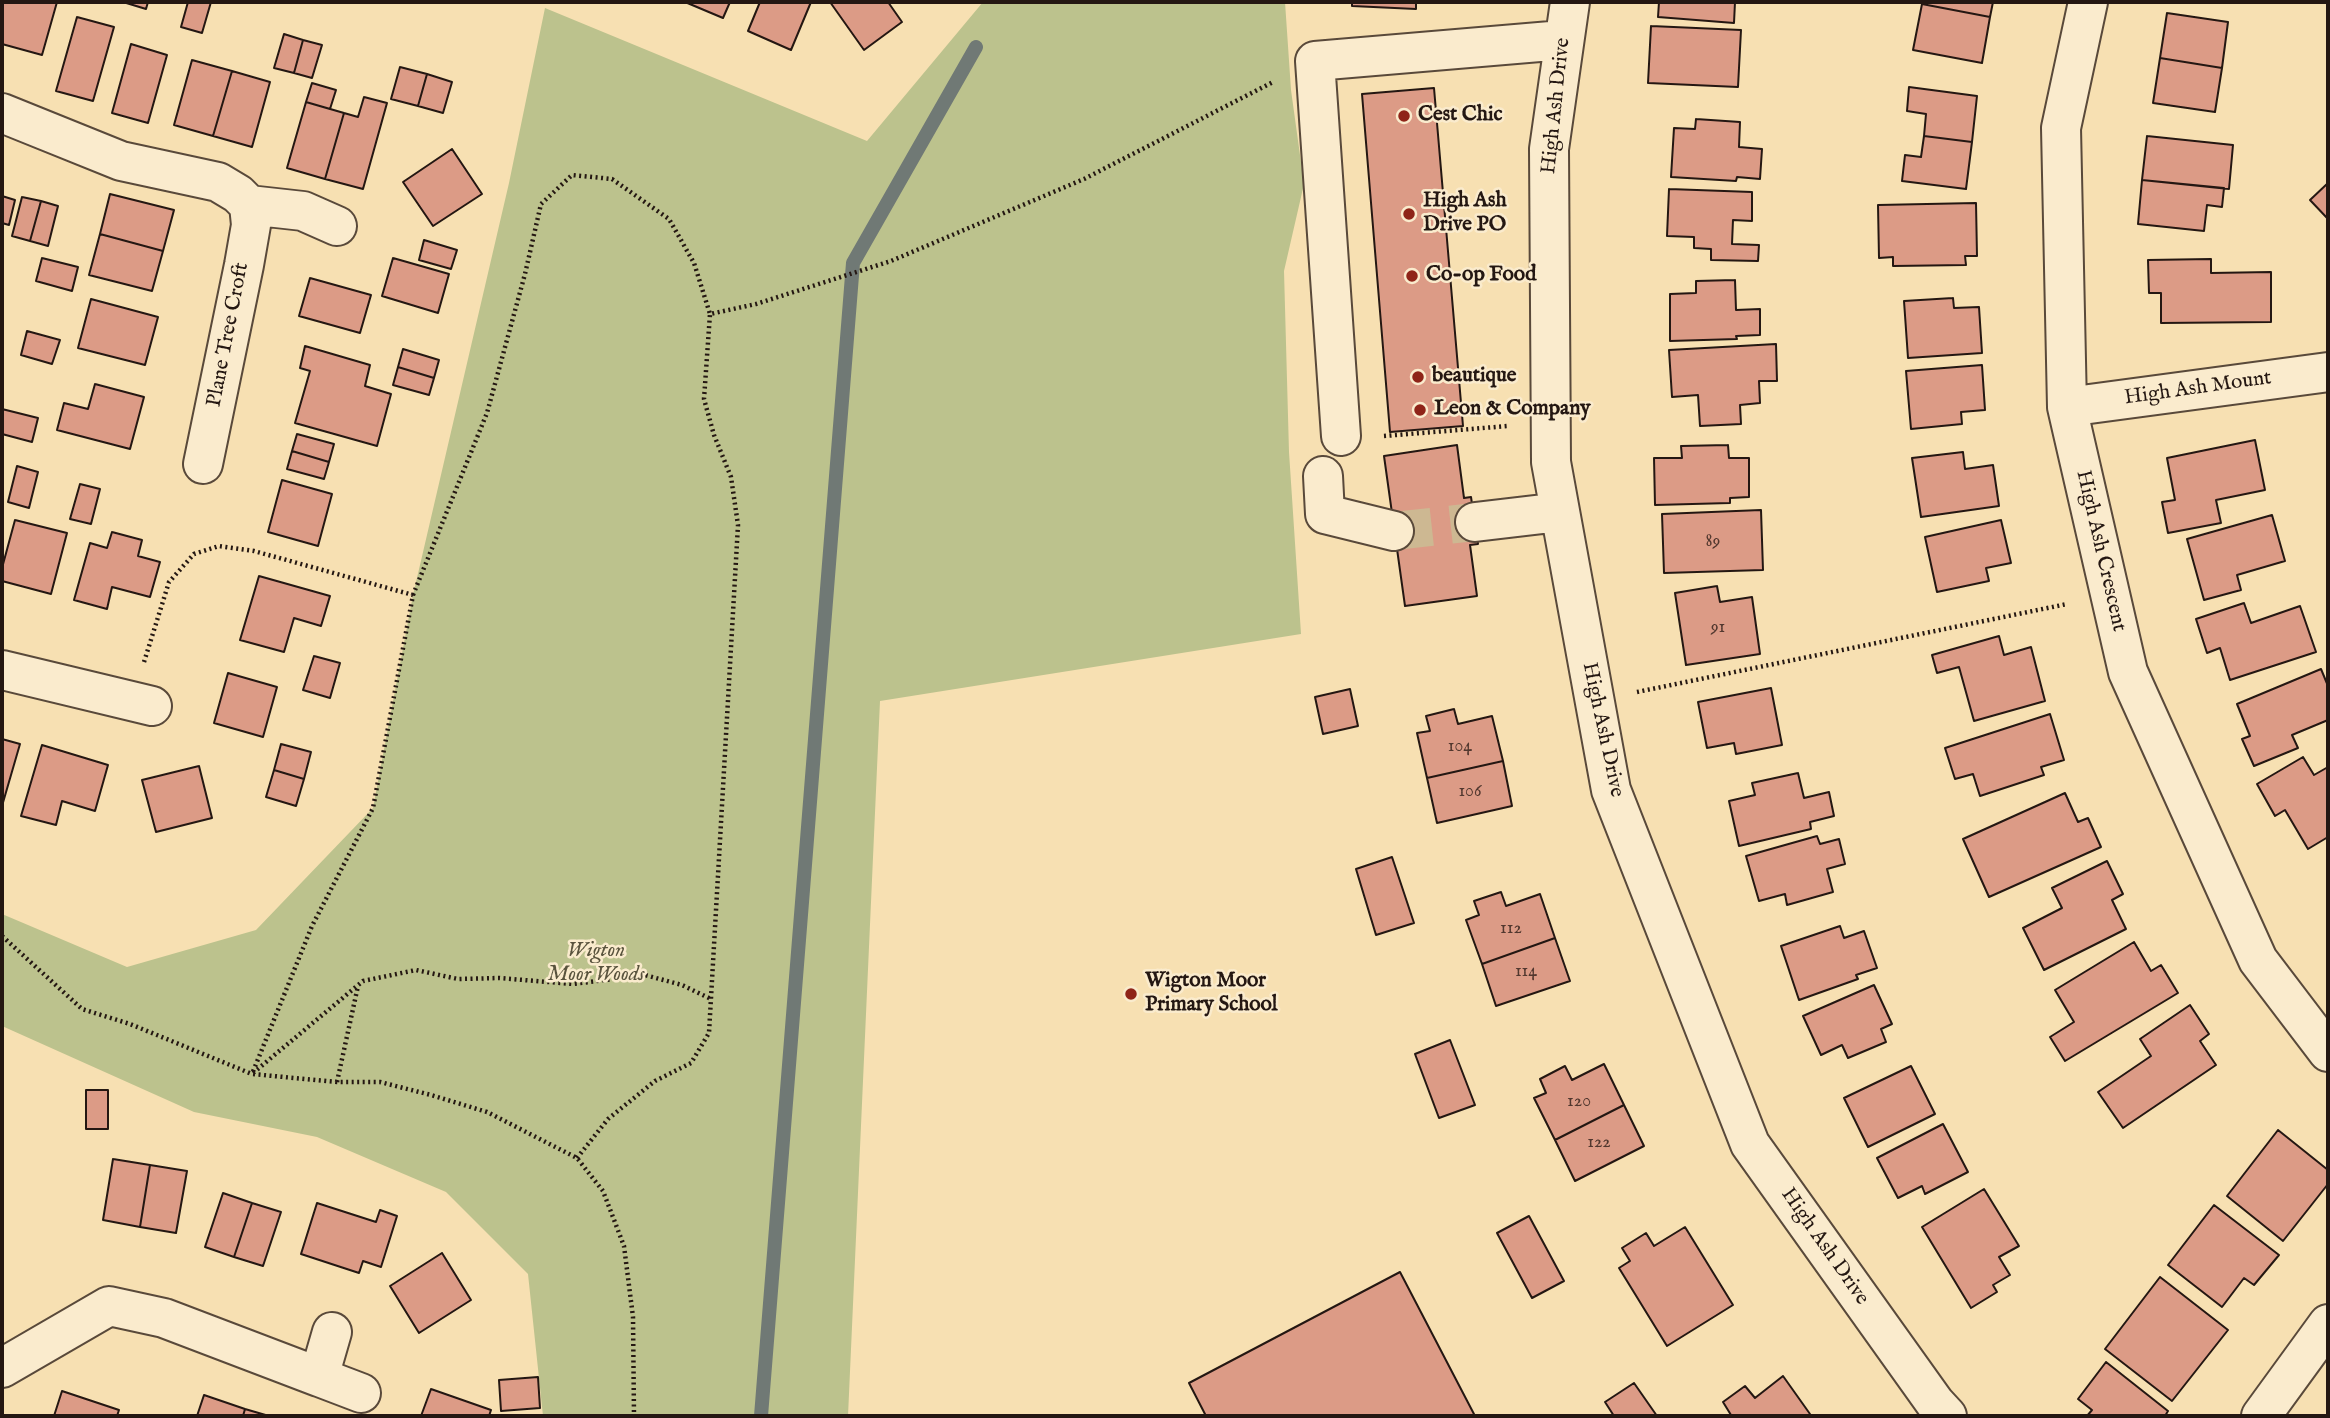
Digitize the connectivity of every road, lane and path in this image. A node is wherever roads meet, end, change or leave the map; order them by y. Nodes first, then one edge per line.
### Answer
1 (1570, 2) edge
2 (2088, 2) edge
3 (1563, 40) junction
4 (1315, 61) junction
5 (2, 113) edge
6 (249, 205) junction
7 (337, 226) dead end
8 (710, 314) junction
9 (2328, 372) edge
10 (2067, 407) junction
11 (1550, 422) junction
12 (1341, 436) joint
13 (203, 464) dead end
14 (1323, 476) dead end
15 (1560, 513) junction
16 (1475, 522) tunnel mouth
17 (1394, 531) tunnel mouth
18 (413, 594) junction
19 (2110, 595) junction
20 (2, 670) edge
21 (1595, 701) junction
22 (142, 704) joint
23 (2, 936) edge
24 (358, 985) junction
25 (711, 999) junction
26 (2328, 1052) edge
27 (252, 1074) junction
28 (337, 1082) junction
29 (577, 1158) junction
30 (2328, 1324) edge
31 (332, 1332) dead end
32 (2, 1368) edge
33 (318, 1377) junction
34 (361, 1393) dead end
35 (634, 1416) edge
36 (1947, 1416) edge
37 (2261, 1416) edge

1 - 3 street, High Ash Drive
2 - 10 street, High Ash Crescent
3 - 4 street
3 - 11 street, High Ash Drive
4 - 8 path
4 - 12 street
5 - 6 street
6 - 7 street
6 - 13 street, Plane Tree Croft
8 - 18 path
8 - 25 path
9 - 10 street, High Ash Mount
10 - 19 street, High Ash Crescent
11 - 12 path
11 - 15 street, High Ash Drive
14 - 17 street
15 - 16 street
15 - 21 street, High Ash Drive
18 - 22 path
18 - 27 path
19 - 21 path
19 - 26 street, High Ash Crescent
20 - 22 street
21 - 36 street, High Ash Drive
23 - 27 path
24 - 25 path
24 - 27 path
24 - 28 path
25 - 29 path
27 - 28 path
28 - 29 path
29 - 35 path
30 - 37 street
31 - 33 street
32 - 33 street
33 - 34 street

